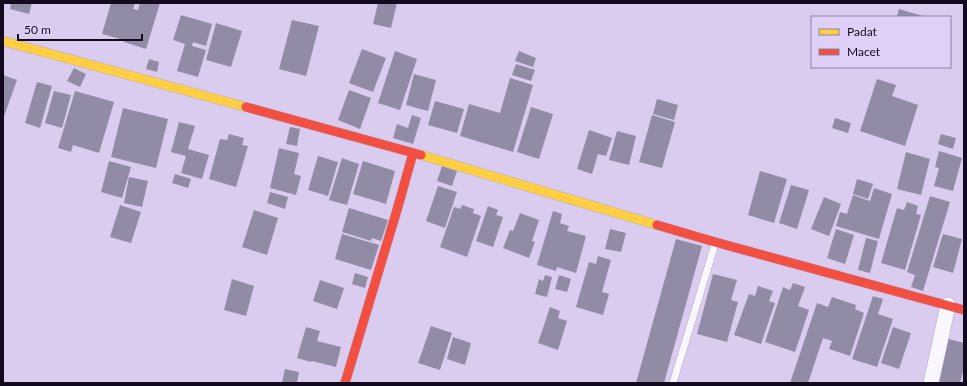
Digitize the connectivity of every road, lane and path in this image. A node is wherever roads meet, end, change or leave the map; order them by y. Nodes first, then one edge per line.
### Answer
1 (3, 41) edge
2 (413, 153) junction
3 (715, 242) junction
4 (948, 306) junction
5 (964, 310) edge
6 (344, 383) edge
7 (673, 383) edge
8 (931, 383) edge

1 - 2 street
2 - 3 street
2 - 6 street
3 - 4 street
3 - 7 lane
4 - 5 street
4 - 8 street

